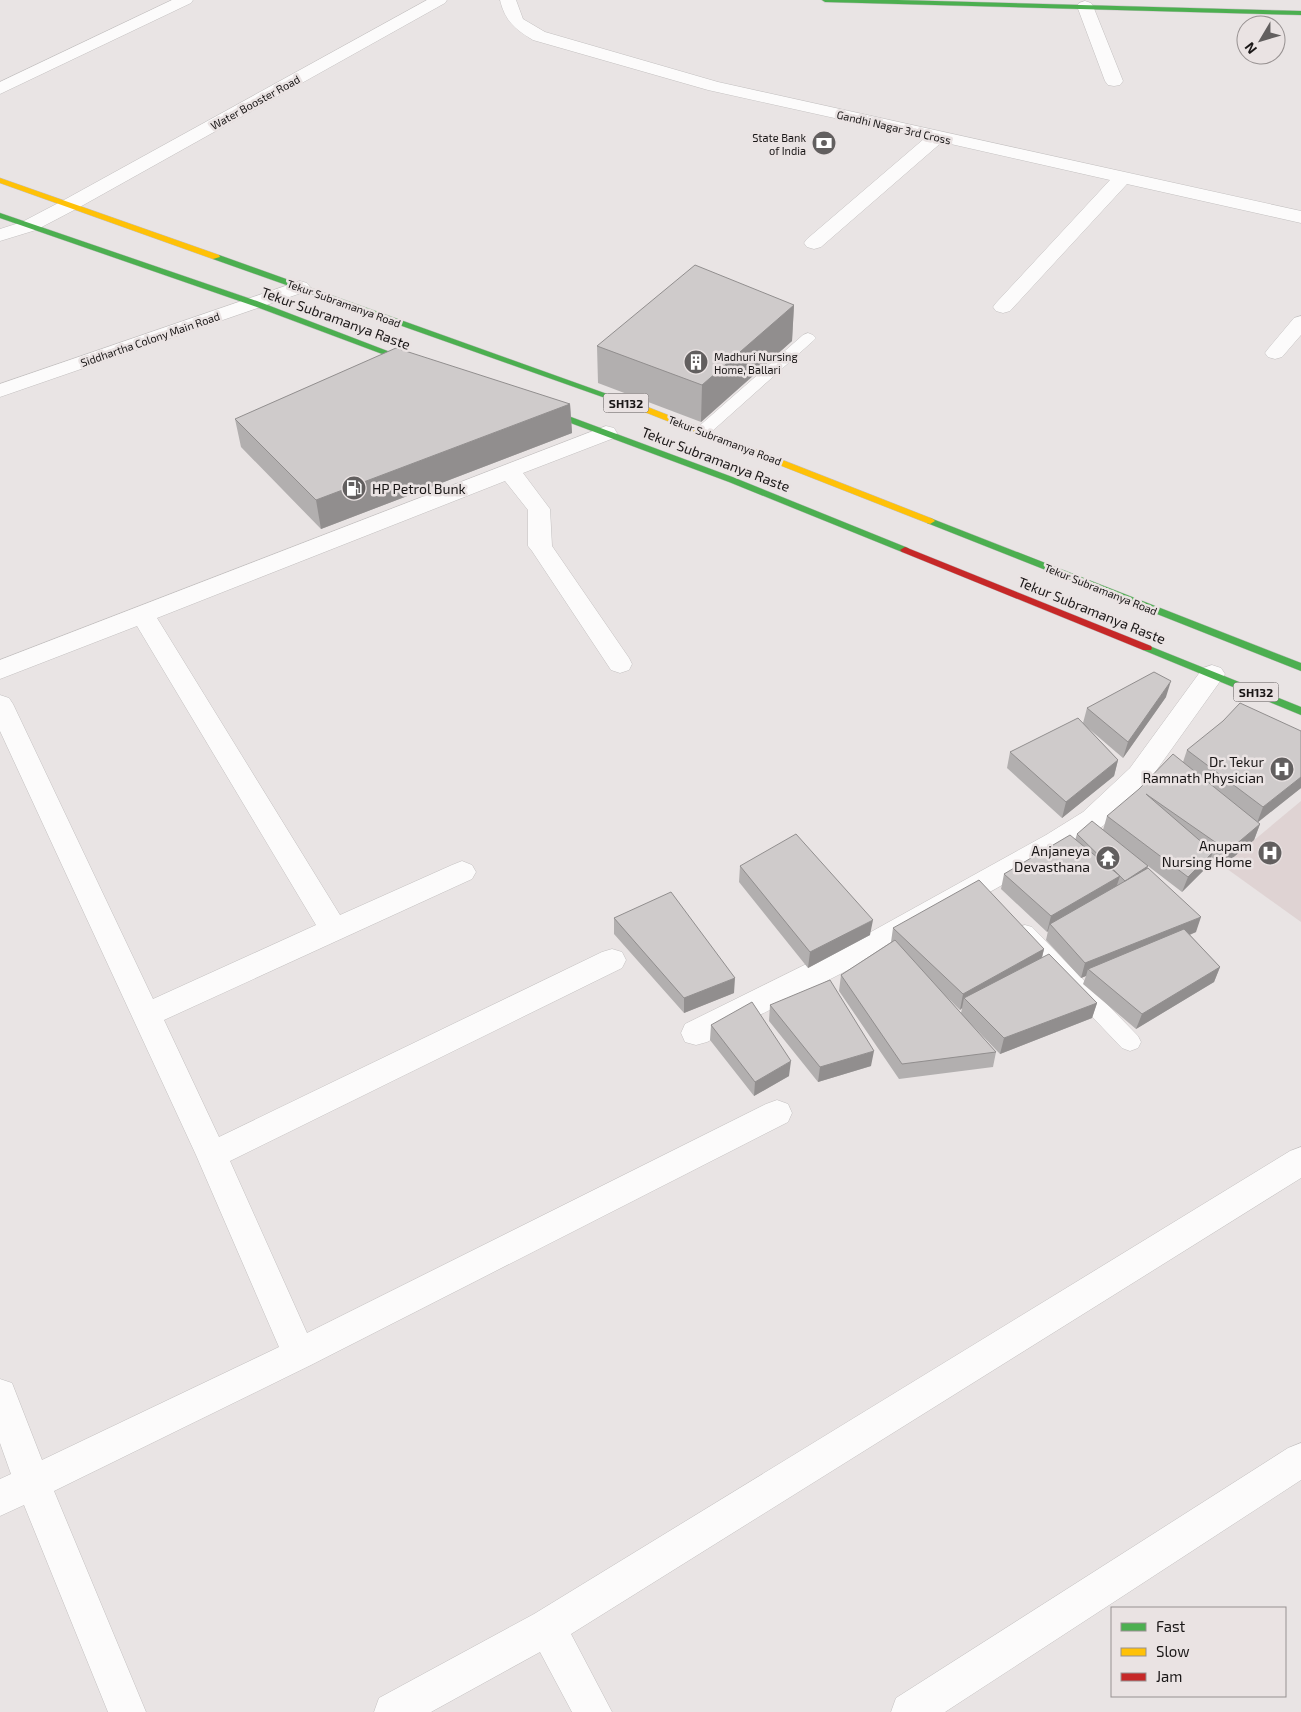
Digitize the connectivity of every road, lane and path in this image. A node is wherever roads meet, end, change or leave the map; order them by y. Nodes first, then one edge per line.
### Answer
1 (185, 0) edge
2 (439, 0) edge
3 (508, 0) edge
4 (825, 0) edge
5 (1085, 6) junction
6 (1301, 12) edge
7 (1114, 81) dead end
8 (0, 89) edge
9 (937, 137) junction
10 (1122, 178) junction
11 (0, 180) edge
12 (71, 204) junction
13 (0, 215) edge
14 (1301, 217) edge
15 (29, 226) junction
16 (0, 235) edge
17 (814, 243) dead end
18 (300, 287) junction
19 (254, 303) junction
20 (1003, 307) dead end
21 (1301, 322) edge
22 (808, 338) dead end
23 (1274, 353) dead end
24 (435, 370) edge
25 (0, 392) edge
26 (526, 404) edge
27 (703, 432) junction
28 (606, 433) junction
29 (509, 471) junction
30 (142, 614) junction
31 (620, 664) dead end
32 (1301, 668) edge
33 (0, 670) edge
34 (1212, 674) junction
35 (0, 704) edge
36 (1301, 711) edge
37 (462, 872) dead end
38 (1012, 920) edge
39 (334, 930) junction
40 (612, 960) dead end
41 (146, 1015) junction
42 (696, 1033) dead end
43 (1130, 1042) dead end
44 (776, 1113) dead end
45 (212, 1155) junction
46 (1301, 1161) edge
47 (300, 1354) junction
48 (0, 1395) edge
49 (1301, 1460) edge
50 (16, 1490) edge
51 (547, 1627) junction
52 (127, 1712) edge
53 (393, 1712) edge
54 (593, 1712) edge
55 (910, 1712) edge

1 - 8 street
2 - 12 street, Water Booster Road
3 - 9 street, Gandhi Nagar 3rd Cross
4 - 5 main road
5 - 6 main road
5 - 7 street
9 - 10 street, Gandhi Nagar 3rd Cross
9 - 17 street
10 - 14 street, Gandhi Nagar 3rd Cross
10 - 20 street
11 - 12 main road, Tekur Subramanya Road / SH132
12 - 15 street, Water Booster Road
12 - 18 main road, Tekur Subramanya Road / SH132
13 - 15 main road, Tekur Subramanya Raste
15 - 16 street, Water Booster Road
15 - 19 main road, Tekur Subramanya Raste
18 - 19 street, Siddhartha Colony Main Road
18 - 27 main road, Tekur Subramanya Road / SH132
19 - 24 main road, Tekur Subramanya Raste
19 - 25 street, Siddhartha Colony Main Road
21 - 23 street
22 - 27 lane
26 - 28 main road, Tekur Subramanya Raste / SH132
27 - 32 main road, Tekur Subramanya Road / SH132
28 - 29 street
28 - 34 main road, Tekur Subramanya Raste / SH132
29 - 30 street
29 - 31 street
30 - 33 street
30 - 39 street
34 - 36 main road, Tekur Subramanya Raste / SH132
34 - 42 street
35 - 41 street
37 - 39 street
38 - 43 lane
39 - 41 street
40 - 45 street
41 - 45 street
44 - 47 street
45 - 47 street
46 - 51 street
47 - 50 street
48 - 50 street
49 - 55 street
50 - 52 street
51 - 53 street
51 - 54 street

